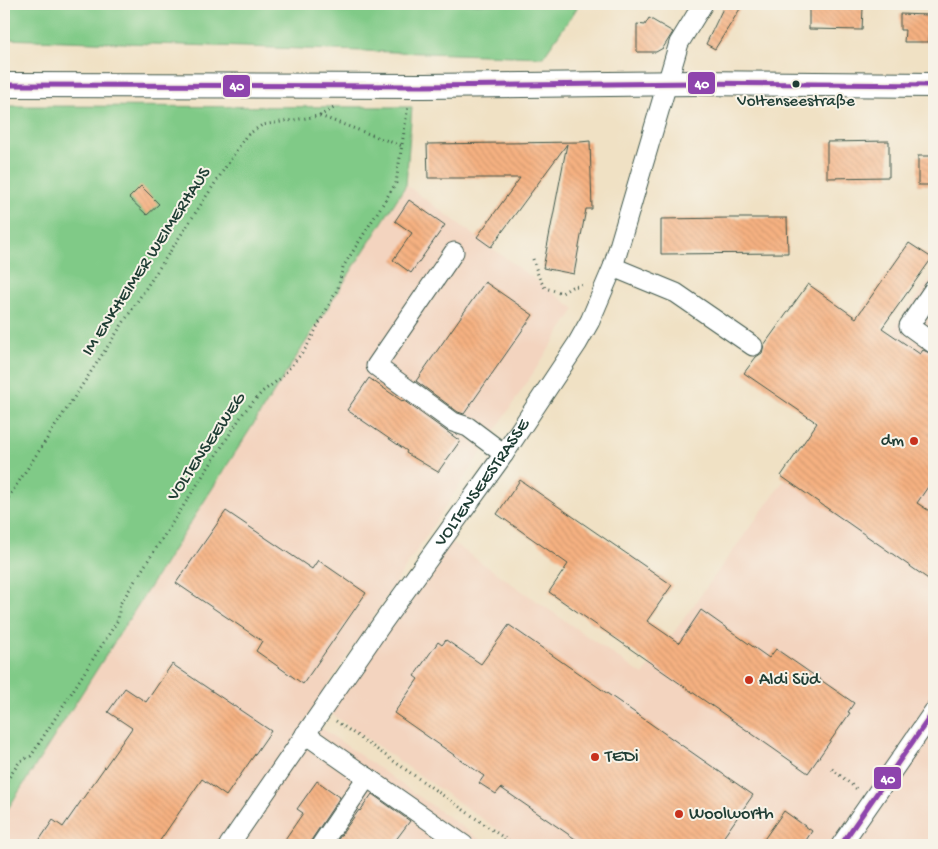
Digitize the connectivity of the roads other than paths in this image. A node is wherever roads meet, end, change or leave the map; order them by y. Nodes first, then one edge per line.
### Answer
1 (703, 4) edge
2 (666, 84) junction
3 (4, 85) edge
4 (934, 85) edge
5 (454, 252) dead end
6 (613, 267) junction
7 (934, 289) edge
8 (934, 344) edge
9 (753, 346) dead end
10 (504, 454) junction
11 (934, 711) edge
12 (305, 734) junction
13 (367, 778) junction
14 (229, 845) edge
15 (321, 845) edge
16 (464, 845) edge
17 (841, 845) edge

1 - 2 street, VOLTENSEESTRASSE
2 - 3 main road
2 - 4 main road
2 - 6 street, VOLTENSEESTRASSE
5 - 10 street
6 - 9 street
6 - 10 street, VOLTENSEESTRASSE
7 - 8 street
10 - 12 street, VOLTENSEESTRASSE
11 - 17 street
12 - 13 street
12 - 14 street, VOLTENSEESTRASSE
13 - 15 street
13 - 16 street

